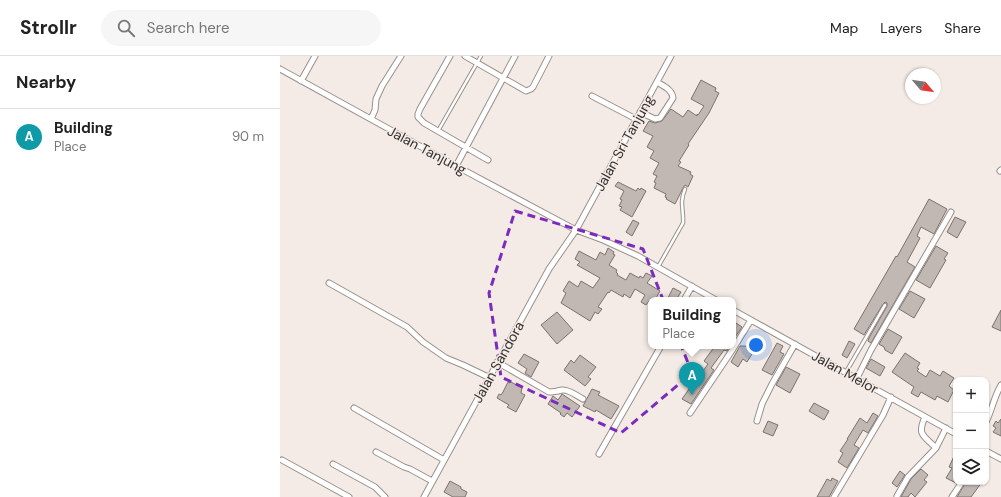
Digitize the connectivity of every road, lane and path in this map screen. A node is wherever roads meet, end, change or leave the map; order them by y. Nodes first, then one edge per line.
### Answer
1 (315, 56) edge
2 (401, 56) edge
3 (450, 56) edge
4 (465, 56) edge
5 (481, 56) edge
6 (514, 56) edge
7 (549, 56) edge
8 (671, 56) edge
9 (477, 63) junction
10 (280, 69) edge
11 (503, 78) junction
12 (300, 81) junction
13 (657, 82) junction
14 (592, 96) dead end
15 (640, 112) junction
16 (634, 118) junction
17 (371, 119) junction
18 (438, 132) junction
19 (466, 147) junction
20 (488, 160) dead end
21 (457, 164) junction
22 (685, 189) dead end
23 (951, 212) dead end
24 (576, 230) junction
25 (658, 267) junction
26 (329, 283) dead end
27 (692, 286) junction
28 (686, 297) edge
29 (711, 297) edge
30 (885, 305) dead end
31 (736, 312) edge
32 (751, 320) junction
33 (795, 344) junction
34 (736, 345) edge
35 (659, 349) edge
36 (734, 349) edge
37 (497, 362) junction
38 (846, 372) junction
39 (488, 376) junction
40 (857, 378) junction
41 (1001, 385) edge
42 (891, 397) junction
43 (583, 399) dead end
44 (354, 408) dead end
45 (690, 413) dead end
46 (925, 417) junction
47 (989, 417) edge
48 (758, 421) dead end
49 (946, 428) junction
50 (953, 432) edge
51 (936, 448) junction
52 (376, 452) dead end
53 (989, 453) edge
54 (599, 454) dead end
55 (443, 459) junction
56 (1001, 459) edge
57 (282, 460) dead end
58 (333, 464) dead end
59 (432, 481) junction
60 (960, 485) edge
61 (897, 496) dead end
62 (349, 497) edge
63 (385, 497) edge
64 (424, 497) edge
65 (834, 497) edge
66 (952, 497) edge

1 - 12 street
2 - 17 street
3 - 18 street
4 - 9 street
5 - 9 lane
6 - 11 street
7 - 11 street
8 - 13 street, Jalan Sri Tanjung
9 - 11 street
9 - 18 lane
10 - 12 street, Jalan Tanjung
11 - 19 street
12 - 17 street, Jalan Tanjung
13 - 15 street, Jalan Sri Tanjung
13 - 15 street
14 - 16 street
15 - 16 street, Jalan Sri Tanjung
16 - 24 street, Jalan Sri Tanjung
17 - 21 street, Jalan Tanjung
18 - 19 street
19 - 20 street
19 - 21 street
21 - 24 street, Jalan Tanjung
22 - 25 lane
23 - 40 street
24 - 25 street
24 - 37 street, Jalan Sandora
25 - 27 street
26 - 39 street
27 - 28 street
27 - 29 street
30 - 38 lane
31 - 32 street, Jalan Melor
32 - 33 street, Jalan Melor
32 - 34 street
33 - 38 street, Jalan Melor
33 - 48 street
35 - 54 street
36 - 45 street
37 - 39 street, Jalan Sandora
37 - 43 street
38 - 40 street, Jalan Melor
39 - 55 street, Jalan Sandora
40 - 42 street, Jalan Melor
41 - 47 street
42 - 46 street, Jalan Melor
42 - 65 street
44 - 55 street
46 - 49 street, Jalan Melor
46 - 51 street
49 - 50 street, Jalan Melor
49 - 51 street
51 - 61 street
52 - 59 street
53 - 56 street
55 - 59 street, Jalan Sandora
57 - 62 street
58 - 63 street
59 - 64 street, Jalan Sandora
60 - 66 street

